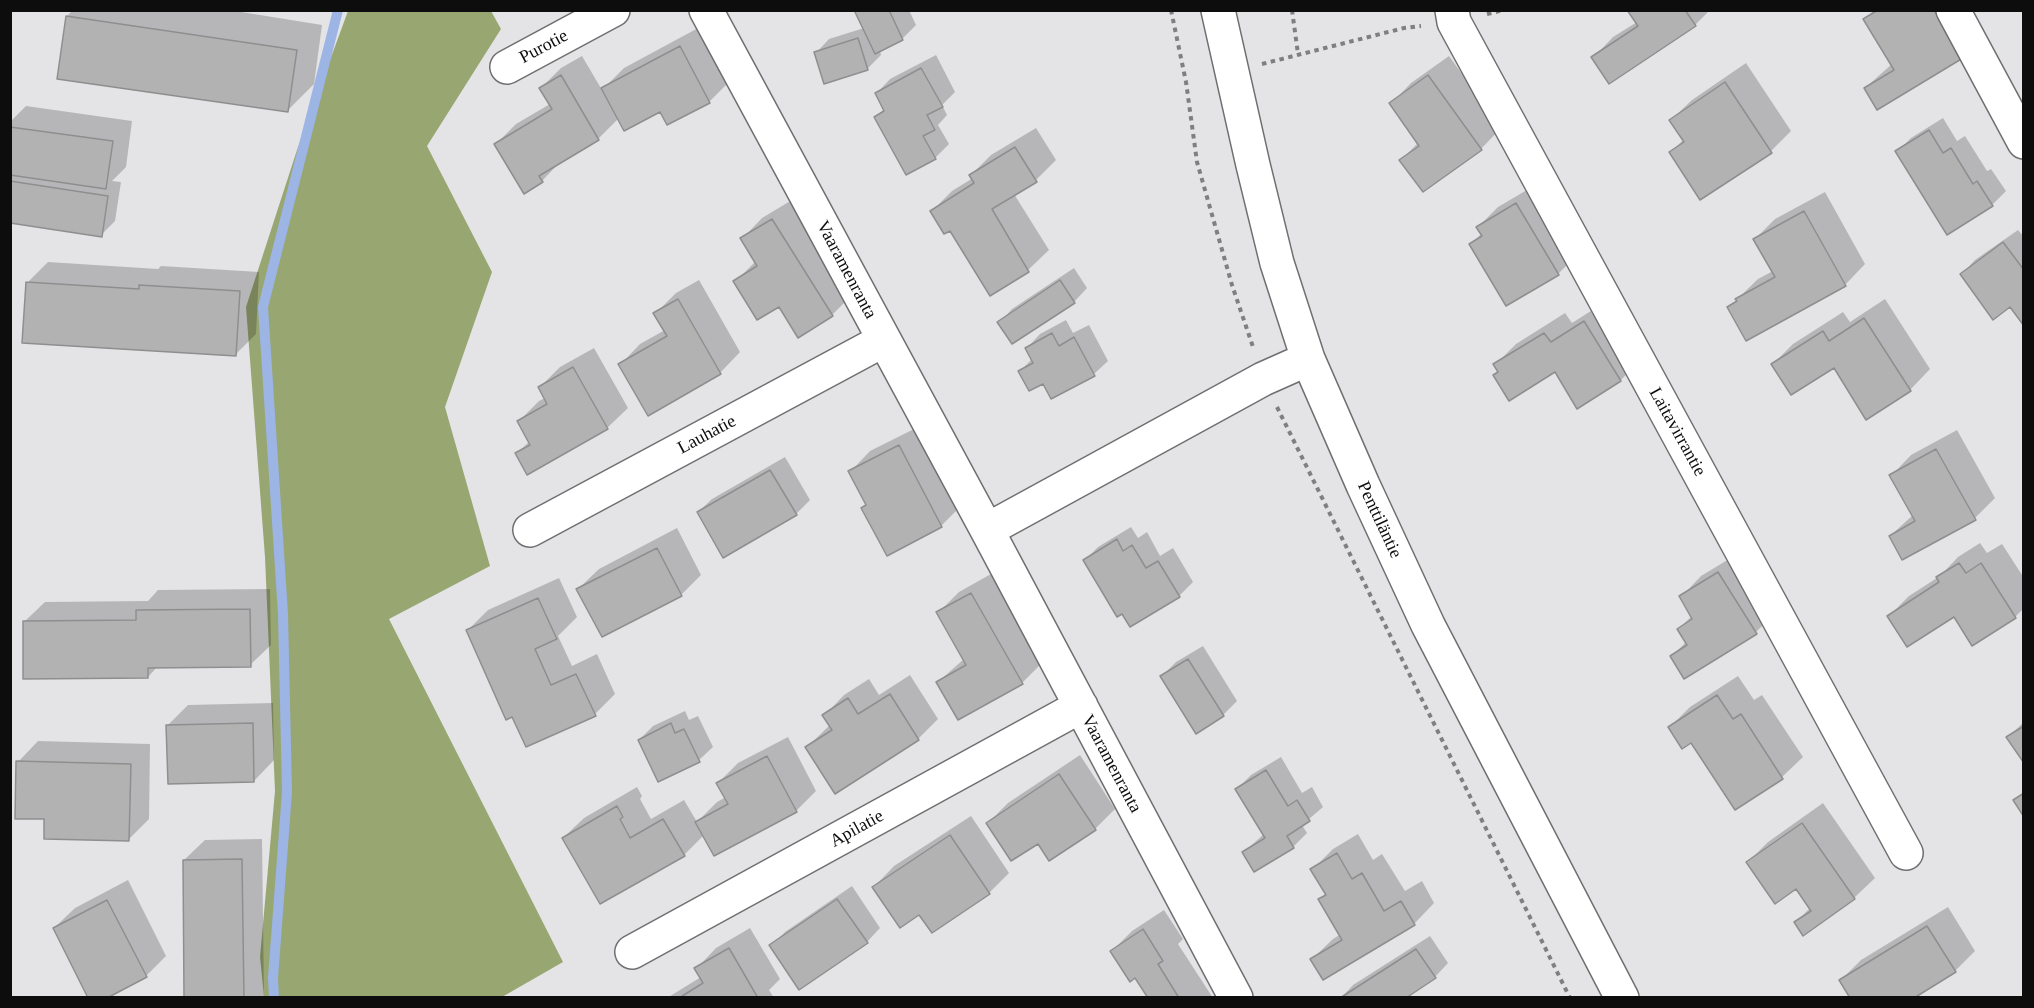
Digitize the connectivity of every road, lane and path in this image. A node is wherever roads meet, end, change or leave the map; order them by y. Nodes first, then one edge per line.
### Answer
1 (613, 10) edge
2 (706, 10) edge
3 (1171, 10) edge
4 (1218, 10) edge
5 (1292, 10) edge
6 (1504, 10) edge
7 (1953, 10) edge
8 (1453, 16) edge
9 (1298, 54) junction
10 (507, 67) dead end
11 (1231, 72) junction
12 (2024, 142) edge
13 (884, 340) junction
14 (1308, 358) junction
15 (530, 530) dead end
16 (987, 530) junction
17 (1081, 706) junction
18 (1906, 853) dead end
19 (632, 952) dead end
20 (1236, 998) edge
21 (1622, 998) edge

1 - 10 street, Purotie
2 - 13 street, Vaaramenranta
3 - 11 path
4 - 11 street, Penttiläntie
5 - 9 path
6 - 8 path
7 - 12 street
8 - 9 path
8 - 18 street, Laitavirrantie
9 - 11 path
11 - 14 street, Penttiläntie
13 - 15 street, Lauhatie
13 - 16 street, Vaaramenranta
14 - 16 street
14 - 21 street, Penttiläntie
16 - 17 street, Vaaramenranta
17 - 19 street, Apilatie
17 - 20 street, Vaaramenranta

